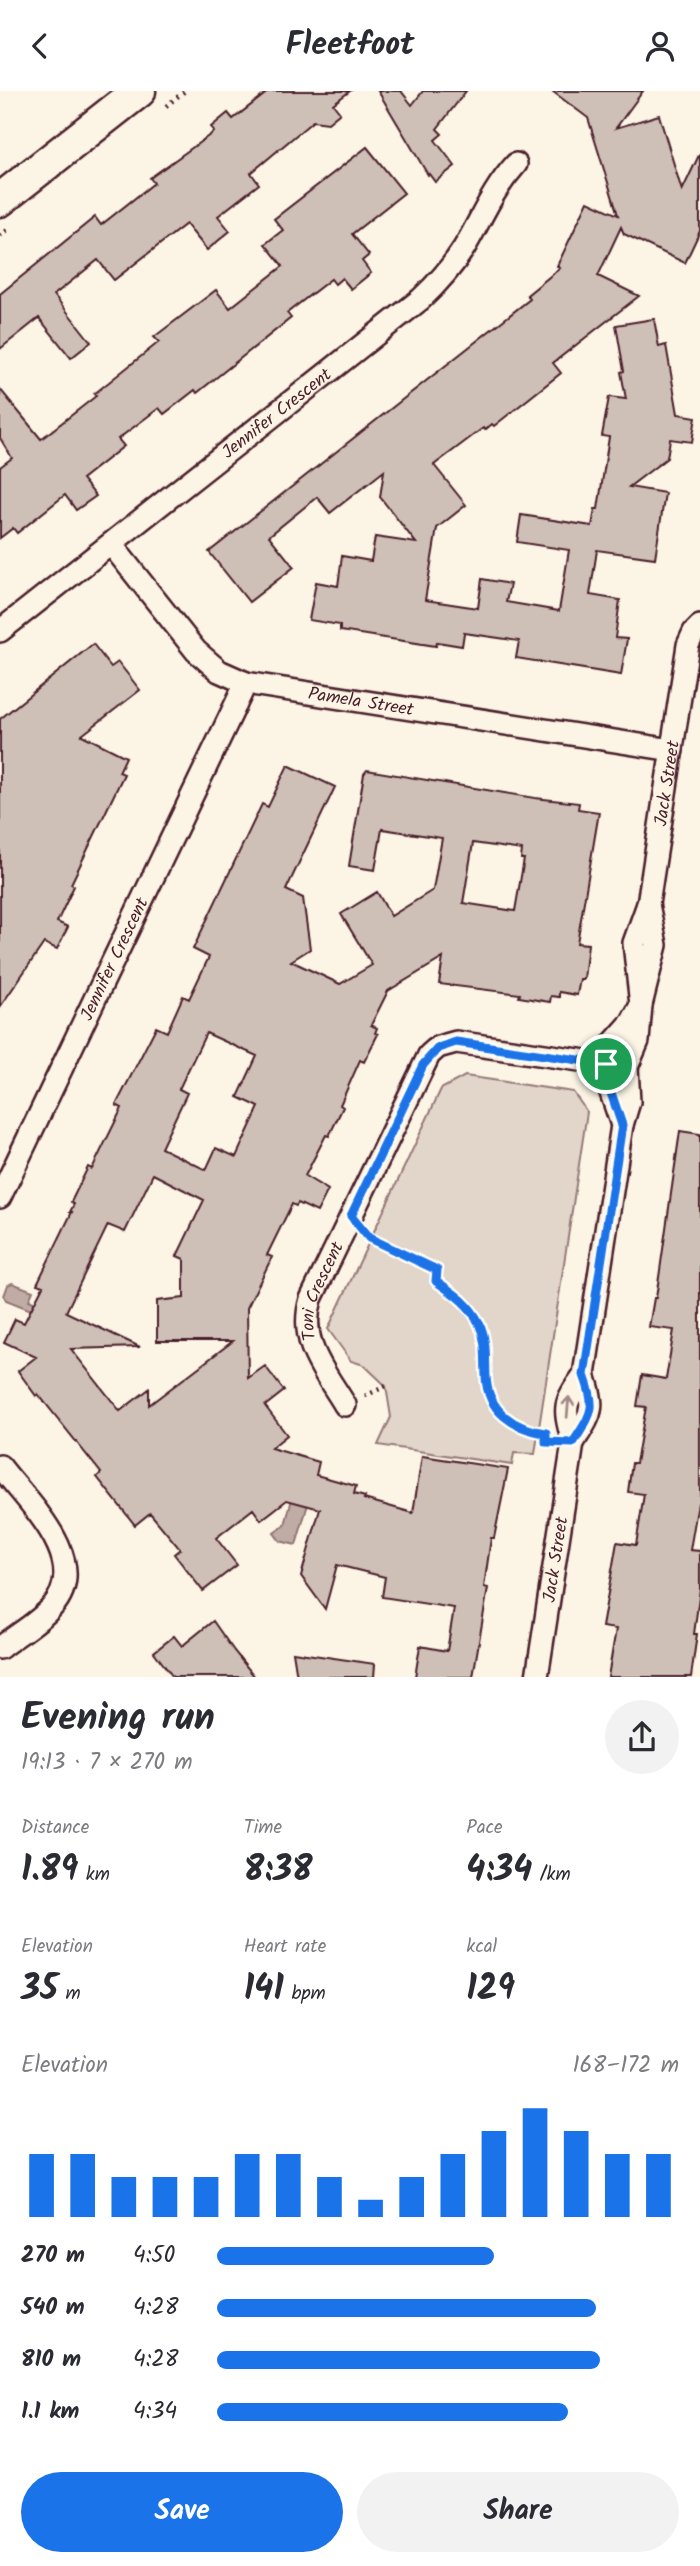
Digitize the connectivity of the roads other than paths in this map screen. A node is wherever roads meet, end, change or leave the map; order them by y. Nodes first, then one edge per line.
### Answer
1 (139, 91) edge
2 (516, 164) dead end
3 (0, 200) edge
4 (111, 544) junction
5 (700, 627) edge
6 (0, 631) edge
7 (246, 683) junction
8 (672, 750) junction
9 (616, 1066) junction
10 (0, 1197) edge
11 (345, 1405) dead end
12 (0, 1466) edge
13 (0, 1648) edge
14 (537, 1677) edge

1 - 3 street
2 - 4 street, Jennifer Crescent
4 - 6 street, Jennifer Crescent
4 - 7 street, Pamela Street
5 - 8 street, Jack Street
7 - 8 street, Pamela Street
7 - 10 street, Jennifer Crescent
8 - 9 street, Jack Street
9 - 11 street, Toni Crescent
9 - 14 street, Jack Street
12 - 13 street

